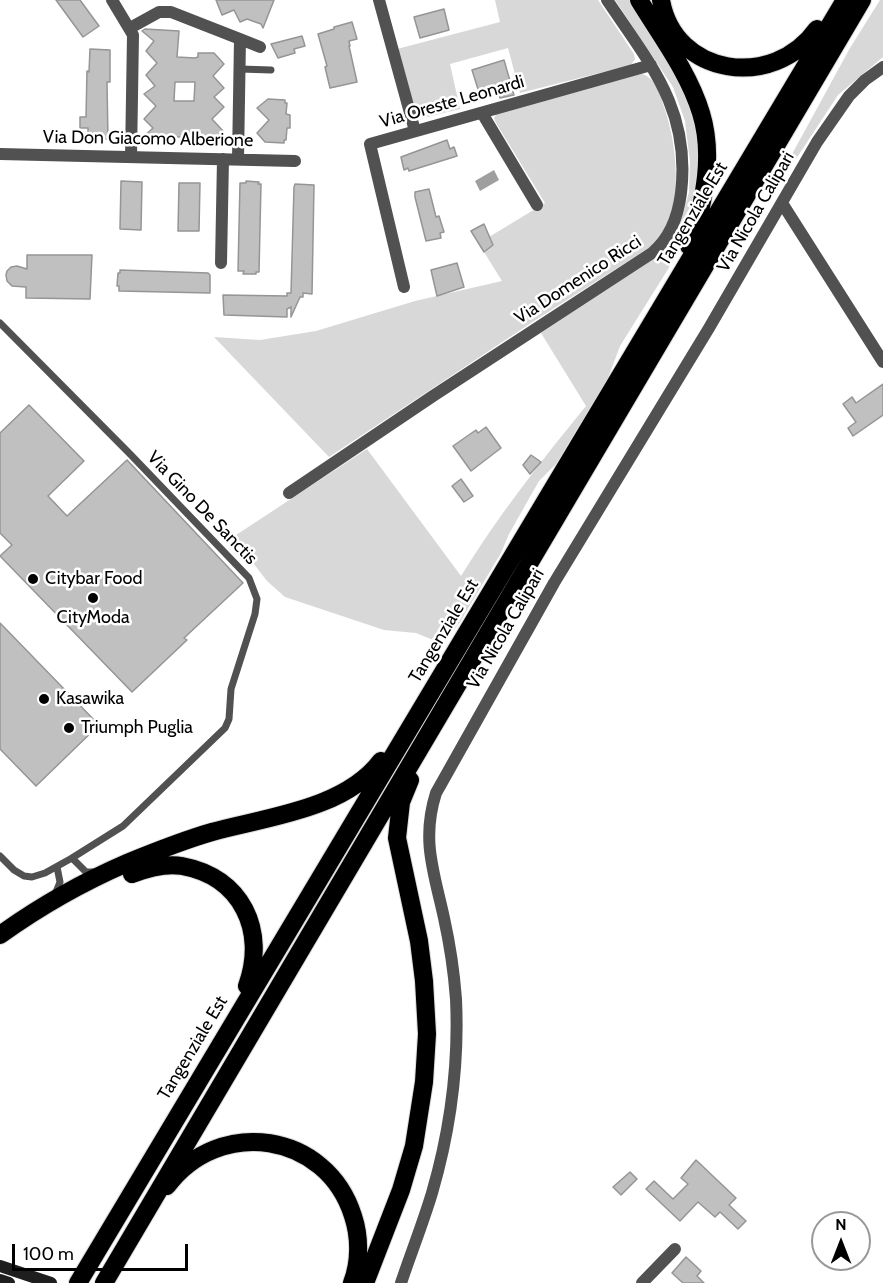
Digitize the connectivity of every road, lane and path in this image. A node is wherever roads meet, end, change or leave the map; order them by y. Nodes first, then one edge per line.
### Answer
1 (112, 0) edge
2 (379, 0) edge
3 (607, 0) edge
4 (639, 0) edge
5 (661, 0) edge
6 (836, 0) edge
7 (844, 0) edge
8 (862, 0) edge
9 (130, 28) junction
10 (240, 39) junction
11 (260, 47) dead end
12 (651, 65) junction
13 (883, 67) edge
14 (240, 69) junction
15 (271, 70) dead end
16 (482, 113) junction
17 (415, 131) junction
18 (0, 154) edge
19 (131, 157) junction
20 (223, 159) junction
21 (238, 159) junction
22 (295, 161) dead end
23 (782, 203) junction
24 (537, 205) dead end
25 (221, 262) dead end
26 (404, 287) dead end
27 (0, 323) edge
28 (636, 351) junction
29 (883, 362) edge
30 (289, 493) dead end
31 (452, 657) junction
32 (471, 661) junction
33 (0, 856) edge
34 (72, 858) junction
35 (127, 863) junction
36 (57, 867) junction
37 (24, 919) junction
38 (0, 935) edge
39 (0, 948) edge
40 (216, 1050) junction
41 (675, 1249) dead end
42 (0, 1266) edge
43 (0, 1280) edge
44 (46, 1281) edge
45 (9, 1283) edge
46 (78, 1283) edge
47 (104, 1283) edge
48 (110, 1283) edge
49 (351, 1283) edge
50 (365, 1283) edge
51 (401, 1283) edge
52 (642, 1283) edge

1 - 9 street
2 - 17 street
3 - 12 street, Via Domenico Ricci
4 - 28 highway
5 - 6 highway
7 - 28 highway, Tangenziale Est
8 - 32 highway, Tangenziale Est
9 - 10 street
9 - 19 street
10 - 11 street
10 - 14 street
12 - 16 street, Via Oreste Leonardi
12 - 30 street, Via Domenico Ricci
13 - 23 street, Via Nicola Calipari
14 - 15 lane
14 - 21 street
16 - 17 street, Via Oreste Leonardi
16 - 24 street
17 - 26 street, Via Oreste Leonardi
18 - 19 street, Via Don Giacomo Alberione
19 - 20 street, Via Don Giacomo Alberione
20 - 21 street, Via Don Giacomo Alberione
20 - 25 street
21 - 22 street, Via Don Giacomo Alberione
23 - 29 street
23 - 51 street, Via Nicola Calipari
27 - 34 lane, Via Gino De Sanctis
28 - 31 highway, Tangenziale Est
31 - 35 highway
31 - 40 highway, Tangenziale Est
32 - 47 highway, Tangenziale Est
32 - 50 highway
33 - 36 lane, Via Gino De Sanctis
34 - 35 lane
34 - 36 lane, Via Gino De Sanctis
35 - 37 highway
36 - 37 lane
37 - 38 highway
39 - 40 highway
40 - 46 highway, Tangenziale Est
41 - 52 street
42 - 44 main road
43 - 45 main road
48 - 49 highway

